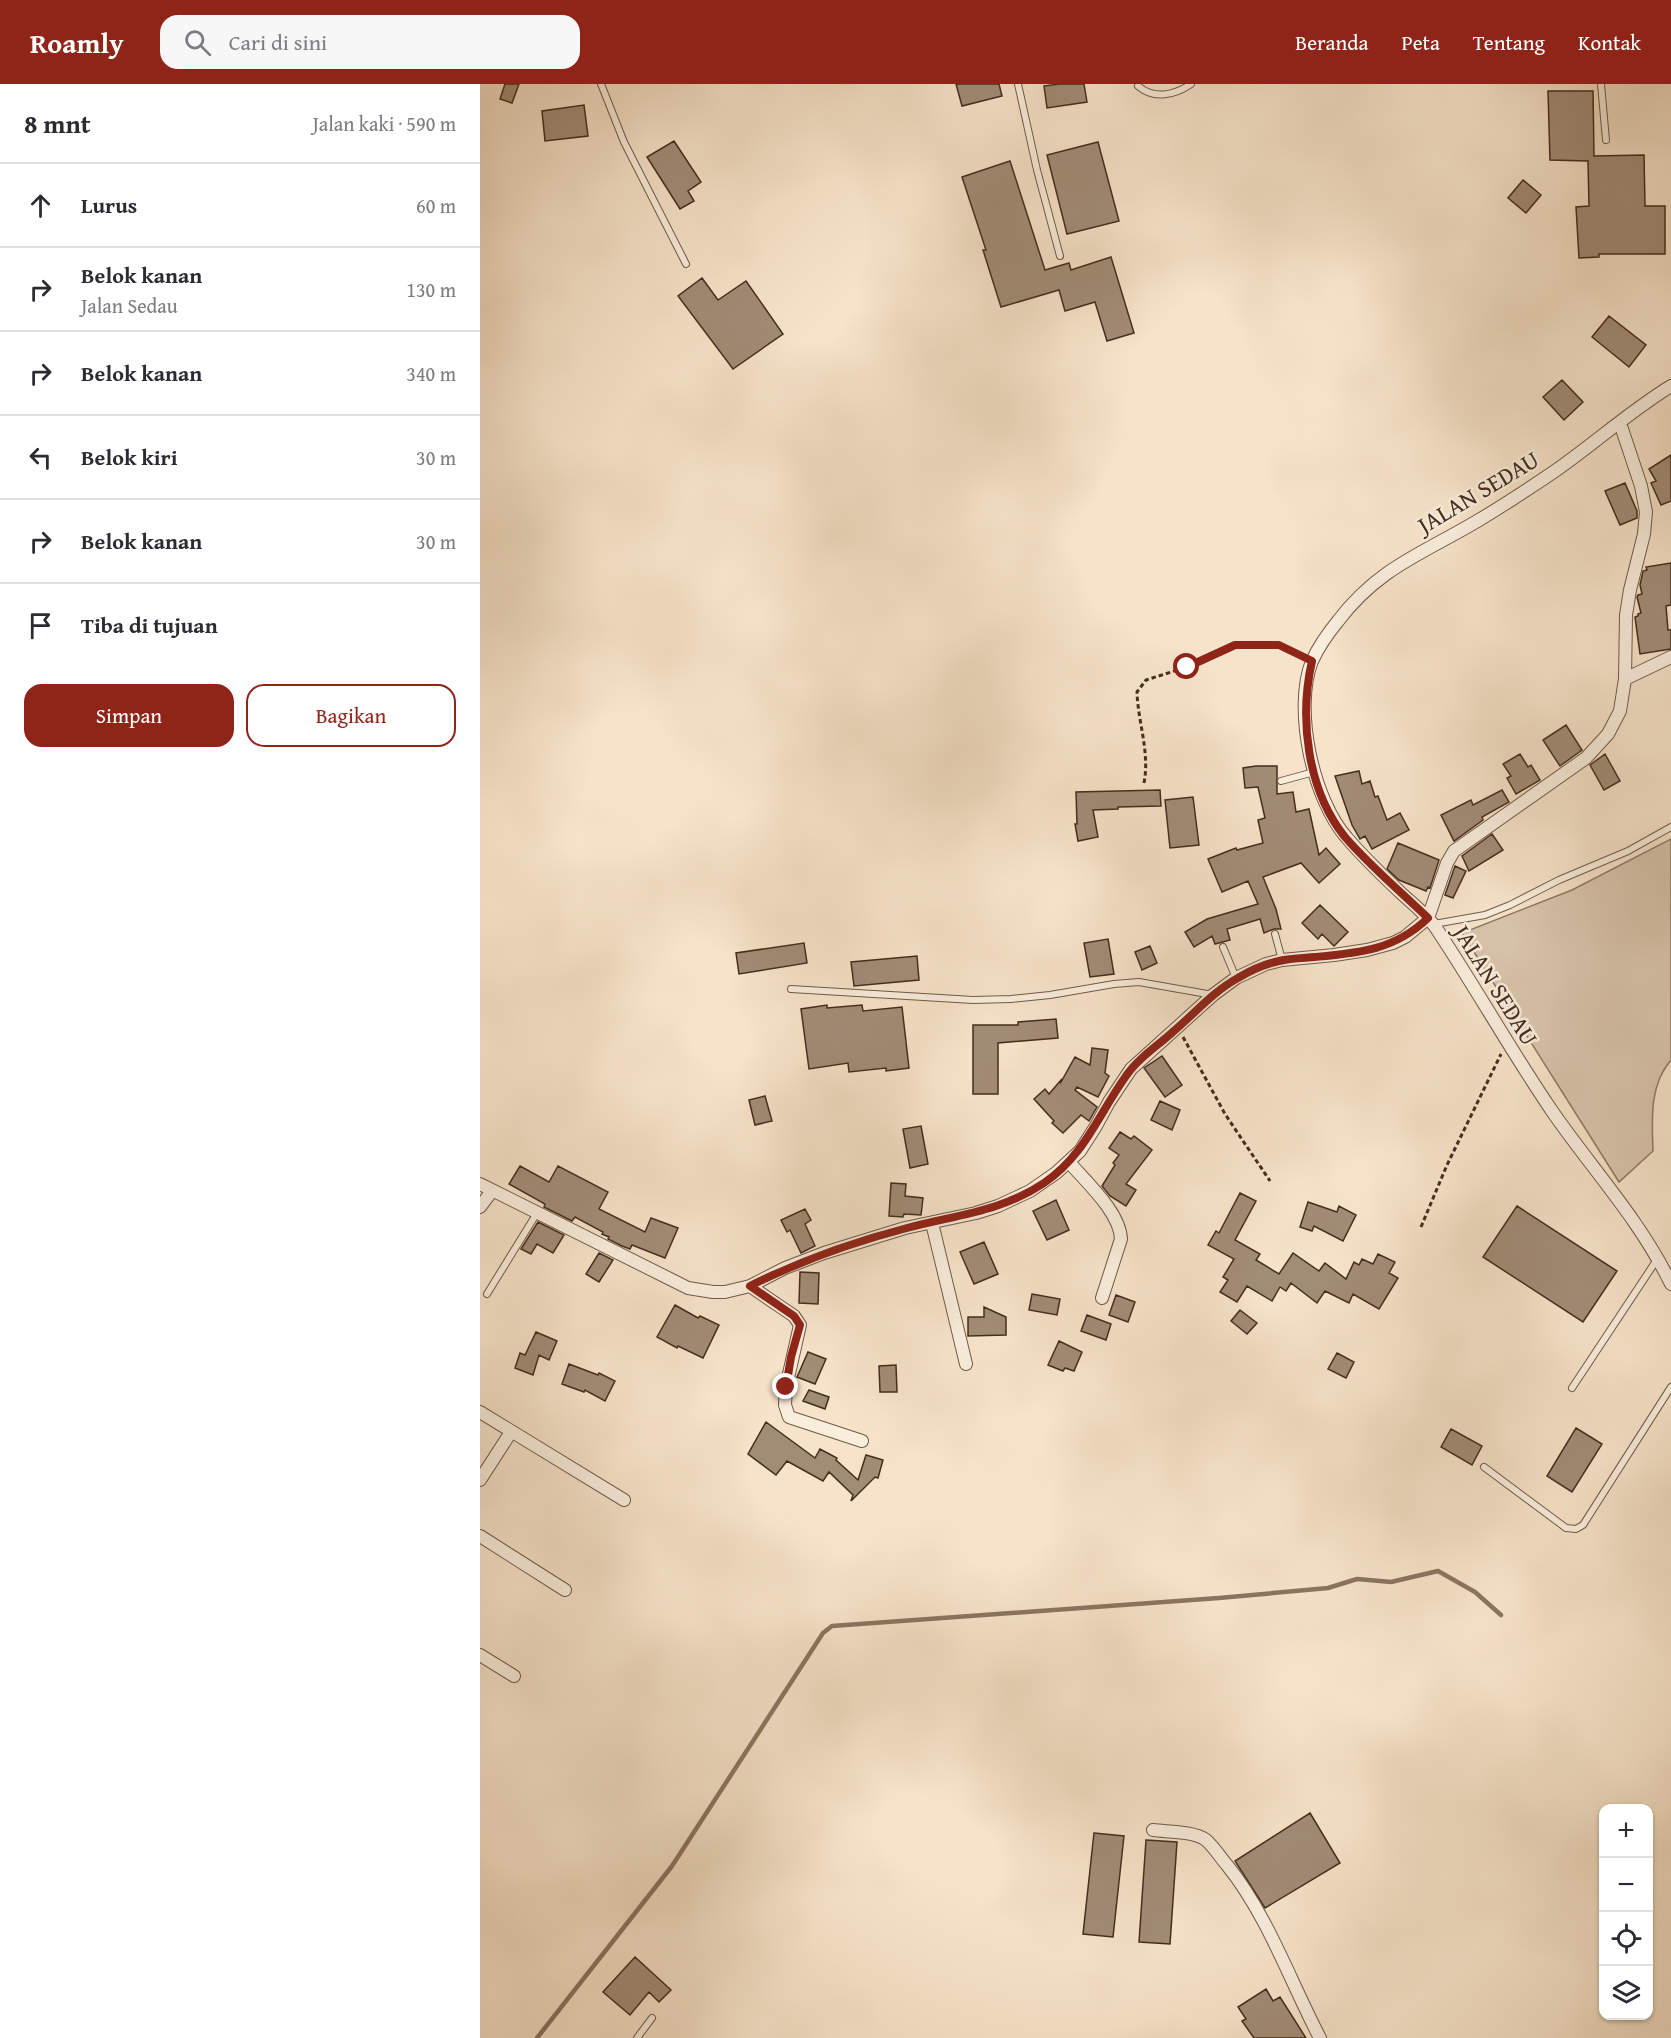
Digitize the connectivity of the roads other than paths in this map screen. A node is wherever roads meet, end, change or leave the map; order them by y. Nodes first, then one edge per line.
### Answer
1 (601, 84) edge
2 (1018, 84) edge
3 (1191, 84) edge
4 (1601, 84) edge
5 (1138, 86) dead end
6 (1606, 140) dead end
7 (1060, 256) dead end
8 (686, 264) dead end
9 (1671, 386) edge
10 (1620, 423) junction
11 (1671, 657) edge
12 (1625, 679) junction
13 (1314, 772) junction
14 (1281, 781) dead end
15 (1671, 827) edge
16 (1431, 921) junction
17 (1275, 934) dead end
18 (1223, 947) dead end
19 (1282, 960) junction
20 (1236, 978) junction
21 (791, 988) dead end
22 (1213, 995) junction
23 (1069, 1162) junction
24 (480, 1184) edge
25 (492, 1191) junction
26 (480, 1208) edge
27 (537, 1212) junction
28 (932, 1223) junction
29 (1658, 1258) junction
30 (1671, 1284) edge
31 (750, 1286) junction
32 (487, 1294) dead end
33 (1102, 1298) dead end
34 (966, 1364) dead end
35 (1671, 1387) edge
36 (1572, 1388) dead end
37 (480, 1412) edge
38 (511, 1432) junction
39 (862, 1441) dead end
40 (1484, 1467) dead end
41 (480, 1480) edge
42 (624, 1500) dead end
43 (480, 1536) edge
44 (565, 1590) dead end
45 (480, 1655) edge
46 (514, 1676) dead end
47 (1153, 1830) dead end
48 (652, 2018) dead end
49 (637, 2038) edge
50 (1320, 2038) edge

1 - 8 lane
2 - 7 lane
3 - 5 lane
4 - 6 lane
9 - 10 street, JALAN SEDAU
10 - 12 street
10 - 13 street, JALAN SEDAU
11 - 12 street
12 - 16 street
13 - 14 lane
13 - 16 street, JALAN SEDAU
15 - 16 lane
16 - 19 street
16 - 29 street, JALAN SEDAU
17 - 19 lane
18 - 20 lane
19 - 20 street
20 - 22 street
21 - 22 lane
22 - 23 street
23 - 28 street
23 - 33 street
24 - 25 street
25 - 26 street
25 - 27 street
27 - 31 street
27 - 32 lane
28 - 31 street
28 - 34 street
29 - 30 street, JALAN SEDAU
29 - 36 lane
31 - 39 street
35 - 40 lane
37 - 38 street
38 - 41 street
38 - 42 street
43 - 44 street
45 - 46 street
47 - 50 street
48 - 49 lane

